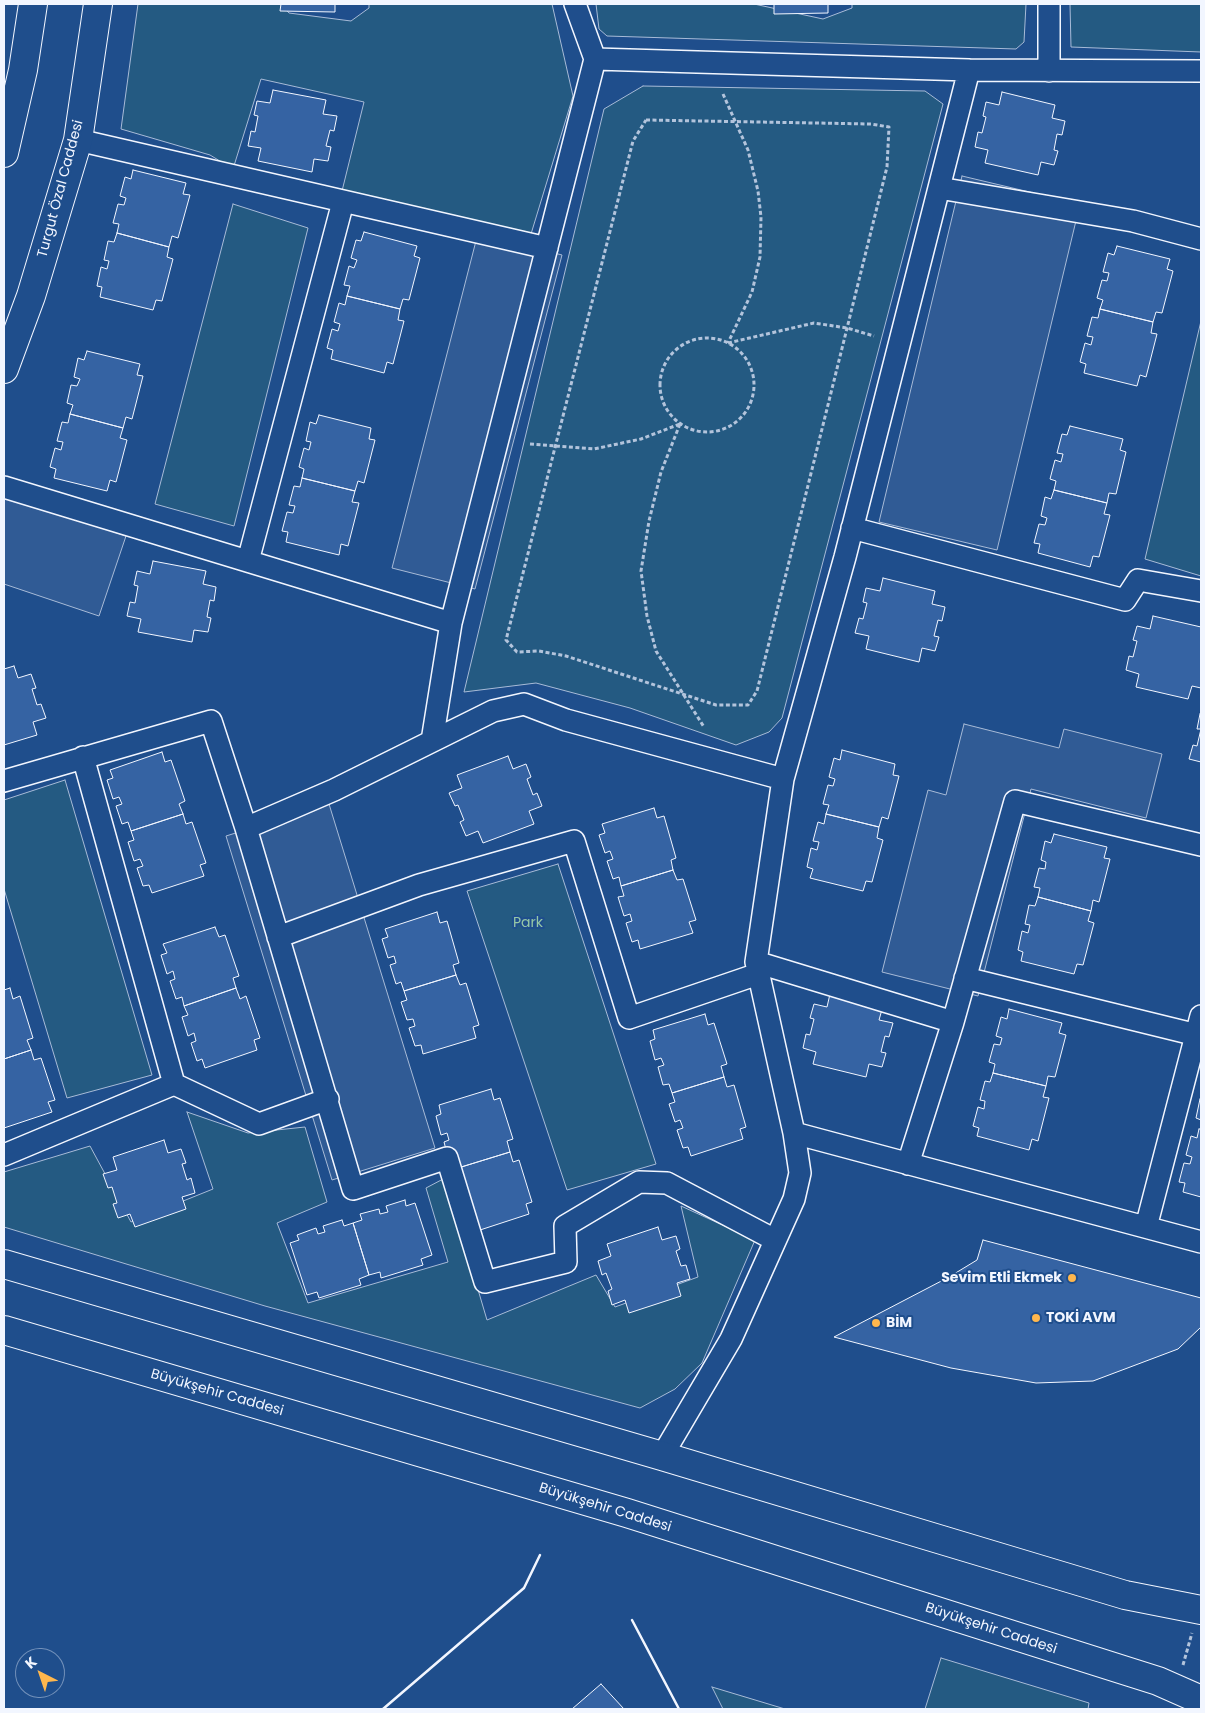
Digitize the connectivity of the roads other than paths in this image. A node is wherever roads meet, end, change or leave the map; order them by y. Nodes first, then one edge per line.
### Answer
1 (34, 4) edge
2 (98, 4) edge
3 (575, 4) edge
4 (1049, 4) edge
5 (594, 59) junction
6 (969, 70) junction
7 (1049, 71) junction
8 (1201, 72) edge
9 (78, 140) junction
10 (4, 154) edge
11 (940, 188) junction
12 (343, 202) junction
13 (1201, 239) edge
14 (547, 248) junction
15 (4, 369) edge
16 (4, 487) edge
17 (852, 528) junction
18 (248, 561) junction
19 (1201, 591) edge
20 (451, 623) junction
21 (432, 741) junction
22 (83, 757) junction
23 (783, 778) junction
24 (4, 782) edge
25 (246, 828) junction
26 (1201, 845) edge
27 (278, 937) junction
28 (757, 968) junction
29 (965, 978) junction
30 (953, 1022) junction
31 (1199, 1029) edge
32 (174, 1084) junction
33 (328, 1099) junction
34 (794, 1134) junction
35 (4, 1155) edge
36 (908, 1164) junction
37 (1146, 1227) junction
38 (775, 1240) junction
39 (1201, 1242) edge
40 (4, 1264) edge
41 (4, 1330) edge
42 (662, 1456) junction
43 (1200, 1610) edge
44 (1201, 1700) edge

1 - 10 main road
2 - 9 main road, Turgut Özal Caddesi
3 - 5 street
4 - 7 street
5 - 6 street
5 - 14 street
6 - 7 street
6 - 11 street
7 - 8 street
9 - 12 street
9 - 15 main road, Turgut Özal Caddesi
11 - 13 street
11 - 17 street
12 - 14 street
12 - 18 street
14 - 20 street
16 - 18 street
17 - 19 street
17 - 23 street
18 - 20 street
20 - 21 street
21 - 23 street
21 - 25 street
22 - 24 street
22 - 25 street
22 - 32 street
23 - 28 street
25 - 27 street
26 - 29 street
27 - 28 street
27 - 33 street
28 - 30 street
28 - 34 street
29 - 30 street
29 - 31 street
30 - 36 street
31 - 37 street
32 - 33 street
32 - 35 street
33 - 38 street
34 - 36 street
34 - 38 street
36 - 37 street
37 - 39 street
38 - 42 street
40 - 42 main road
41 - 44 main road, Büyükşehir Caddesi
42 - 43 main road

